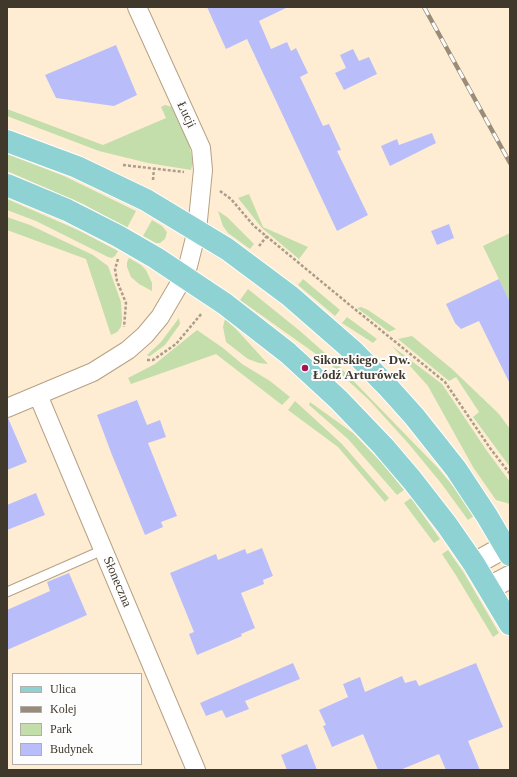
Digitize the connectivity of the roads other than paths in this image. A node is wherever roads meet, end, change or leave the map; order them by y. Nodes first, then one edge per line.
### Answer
1 (137, 7) edge
2 (7, 141) edge
3 (7, 185) edge
4 (197, 230) junction
5 (184, 276) junction
6 (38, 395) junction
7 (7, 408) edge
8 (509, 548) edge
9 (103, 550) junction
10 (474, 564) junction
11 (510, 577) edge
12 (489, 588) junction
13 (7, 592) edge
14 (510, 624) edge
15 (196, 770) edge

1 - 4 street, Łucji
2 - 4 main road
3 - 5 main road
4 - 5 street, Łucji
4 - 8 main road
5 - 6 street, Łucji
5 - 10 main road
6 - 7 street, Łucji
6 - 9 street, Słoneczna
8 - 10 street
9 - 13 lane
9 - 15 street, Słoneczna
10 - 12 main road
11 - 12 street
12 - 14 main road

